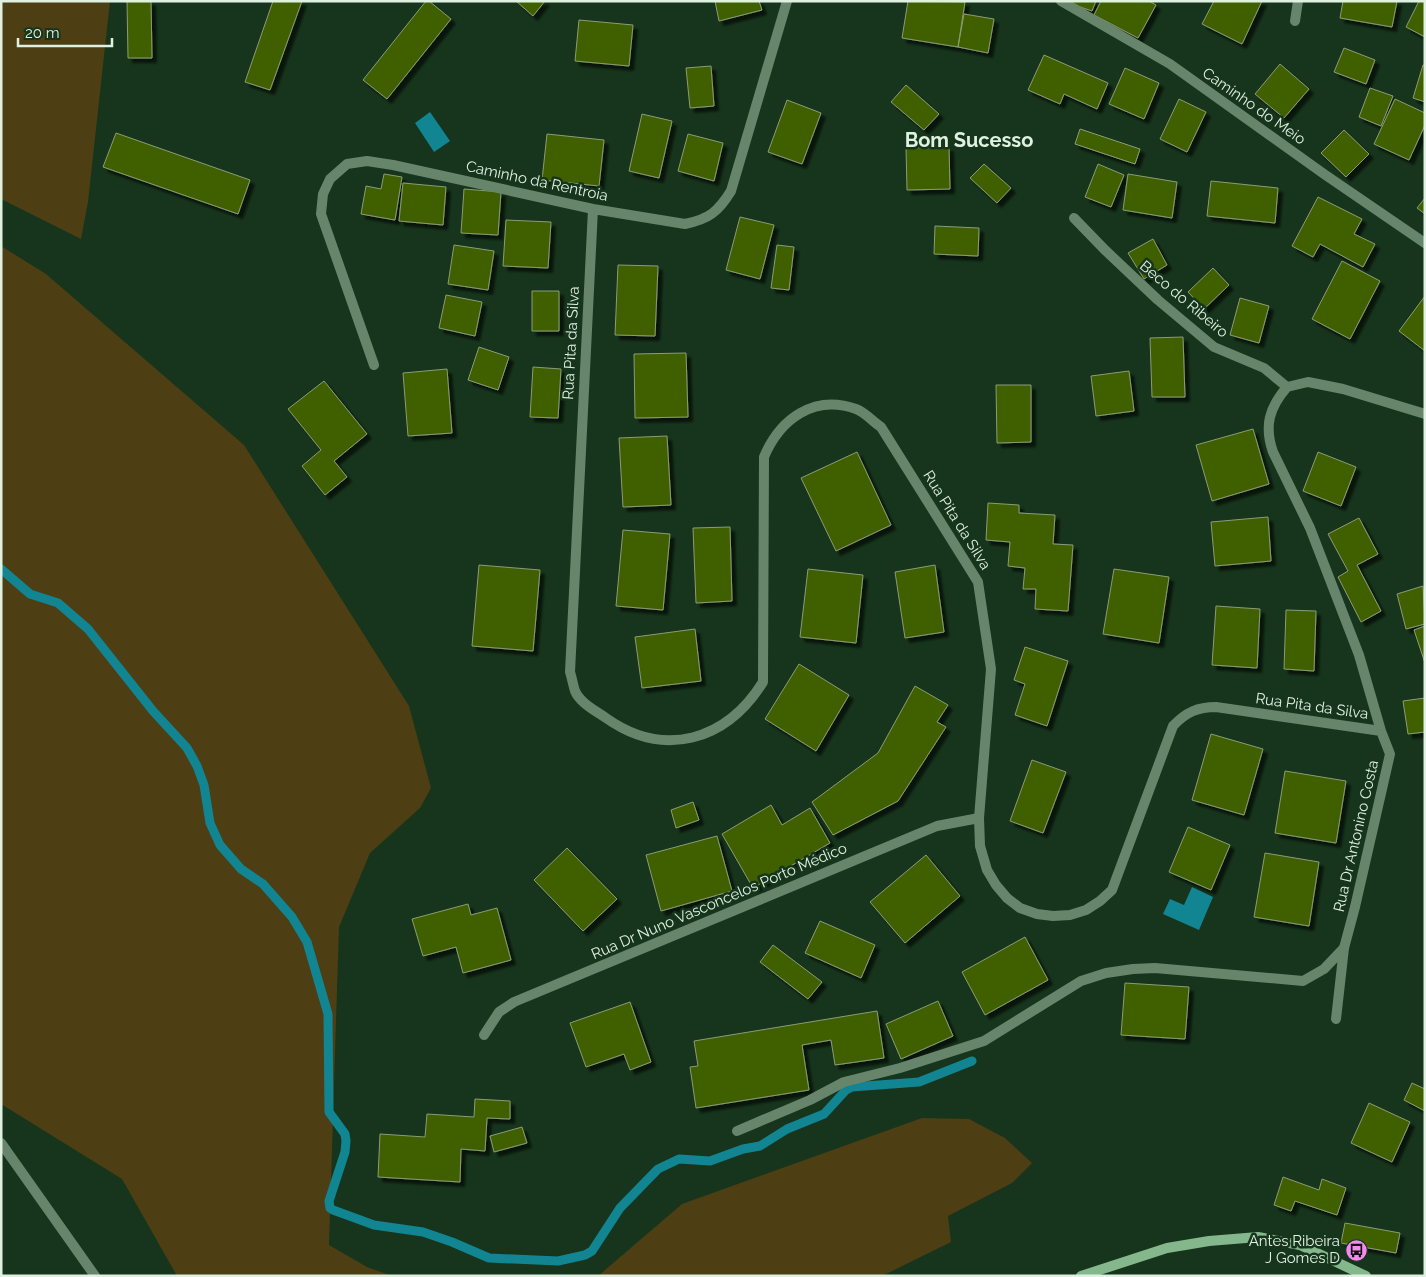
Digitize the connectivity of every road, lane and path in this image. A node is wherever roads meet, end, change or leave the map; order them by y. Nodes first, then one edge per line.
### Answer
1 (787, 1) edge
2 (1061, 1) edge
3 (1298, 1) edge
4 (1295, 22) dead end
5 (593, 209) junction
6 (1074, 218) dead end
7 (1425, 243) edge
8 (374, 365) dead end
9 (1287, 387) junction
10 (1425, 414) edge
11 (1381, 731) junction
12 (979, 818) junction
13 (1344, 948) junction
14 (1336, 1019) dead end
15 (484, 1035) dead end
16 (737, 1131) dead end
17 (1, 1143) edge
18 (95, 1276) edge
19 (1081, 1276) edge
20 (1366, 1276) edge

1 - 5 street, Caminho da Rentroia
2 - 7 street, Caminho do Meio
3 - 4 street
5 - 8 street, Caminho da Rentroia
5 - 12 street, Rua Pita da Silva
6 - 9 street, Beco do Ribeiro
9 - 10 street
9 - 11 street, Rua Pita da Silva
11 - 12 street, Rua Pita da Silva
11 - 13 street, Rua Dr Antonino Costa
12 - 15 street, Rua Dr Nuno Vasconcelos Porto Médico
13 - 14 street, Rua Dr Antonino Costa
13 - 16 street
17 - 18 street
19 - 20 main road

